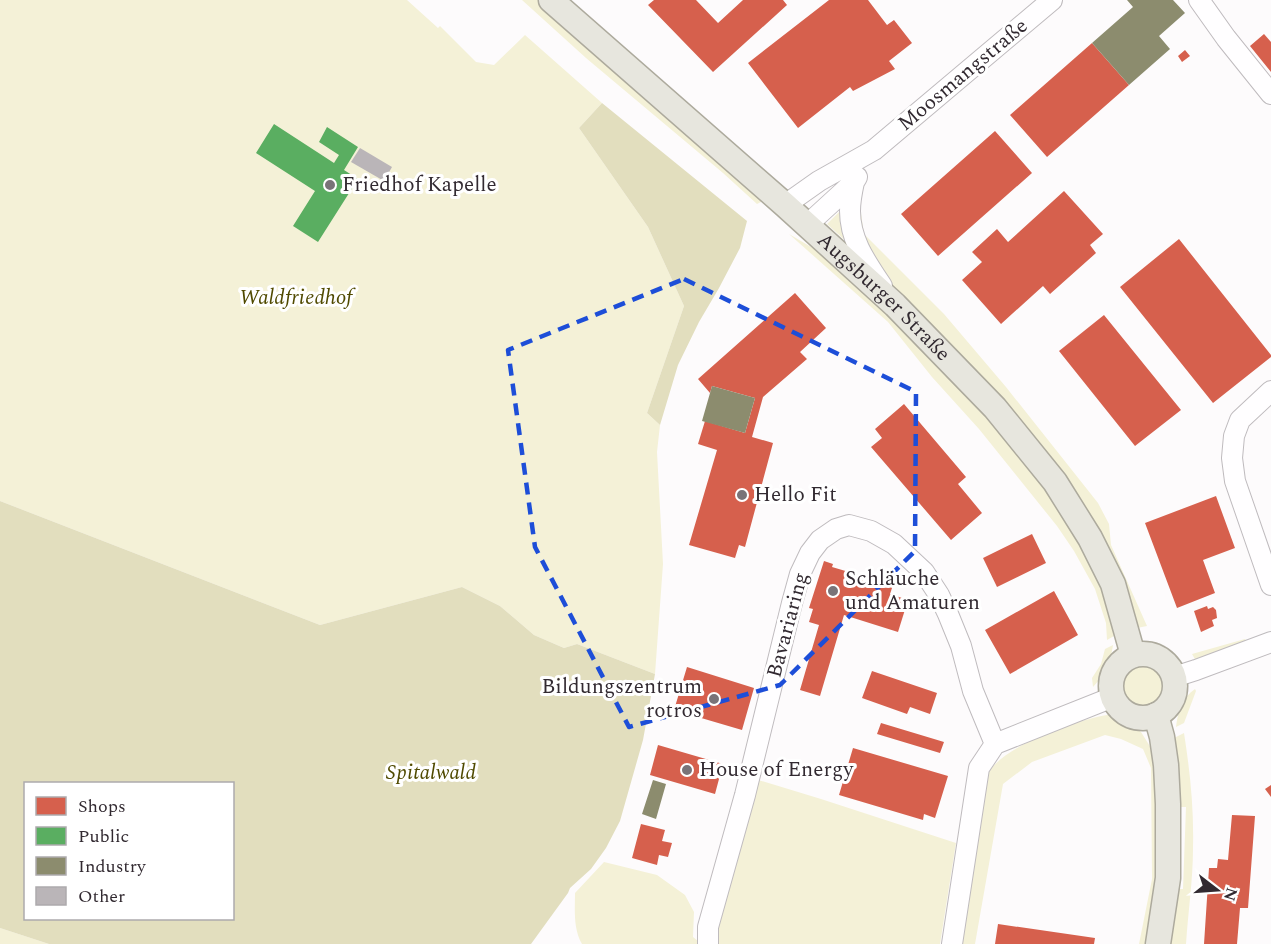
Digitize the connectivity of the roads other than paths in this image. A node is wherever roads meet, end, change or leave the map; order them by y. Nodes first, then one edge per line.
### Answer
1 (551, 0) edge
2 (1052, 0) edge
3 (1199, 0) edge
4 (1271, 94) edge
5 (874, 150) junction
6 (854, 182) junction
7 (785, 205) junction
8 (807, 225) junction
9 (895, 305) junction
10 (1271, 391) edge
11 (1271, 585) edge
12 (1271, 642) edge
13 (1132, 655) junction
14 (1174, 677) junction
15 (1113, 697) junction
16 (1156, 715) junction
17 (995, 744) junction
18 (708, 944) edge
19 (952, 944) edge
20 (1158, 944) edge

1 - 7 main road, Augsburger Straße
2 - 5 street, Moosmangstraße
3 - 4 street
5 - 6 street, Moosmangstraße
5 - 7 street, Moosmangstraße
6 - 8 street, Moosmangstraße
6 - 9 street, Moosmangstraße
7 - 8 main road, Augsburger Straße
8 - 9 main road, Augsburger Straße
9 - 13 main road, Augsburger Straße
10 - 11 street
12 - 14 street
13 - 14 main road
13 - 15 main road
14 - 16 main road
15 - 16 main road
15 - 17 street
16 - 20 main road
17 - 18 street, Bavariaring
17 - 19 street

